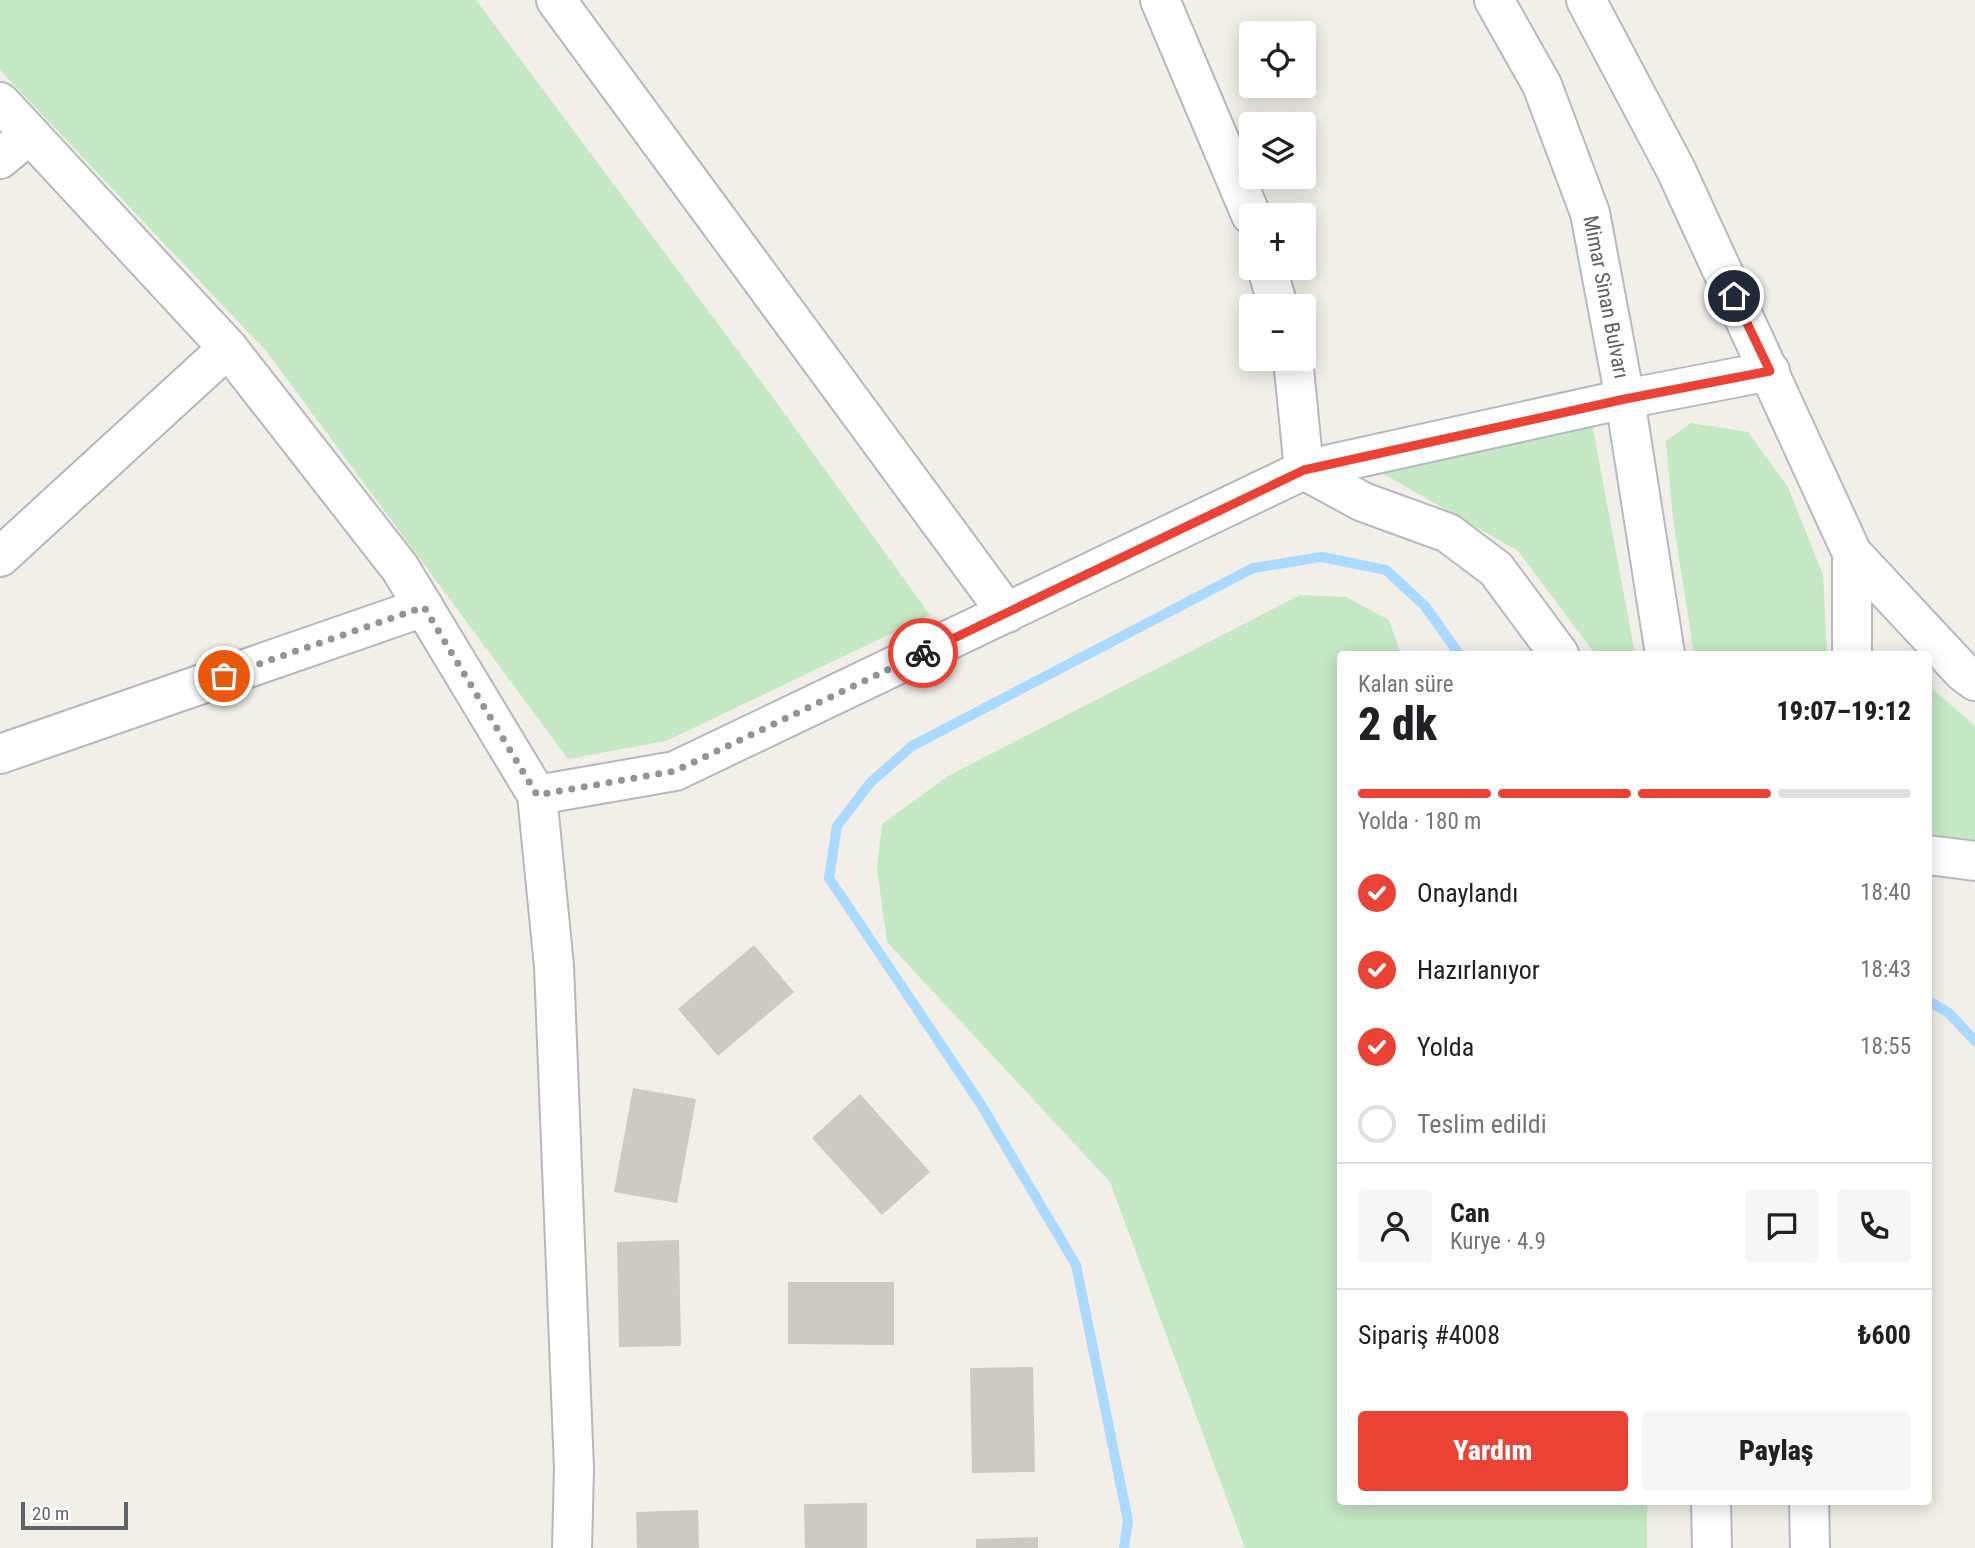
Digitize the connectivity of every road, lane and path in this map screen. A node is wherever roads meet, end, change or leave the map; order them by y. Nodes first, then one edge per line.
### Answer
1 (1160, 0) edge
2 (1494, 0) edge
3 (1586, 0) edge
4 (560, 1) edge
5 (0, 102) edge
6 (30, 134) junction
7 (0, 159) edge
8 (1246, 203) edge
9 (228, 348) junction
10 (1294, 371) edge
11 (1770, 371) junction
12 (1625, 399) junction
13 (1304, 470) junction
14 (1852, 553) junction
15 (0, 557) edge
16 (424, 607) junction
17 (1007, 613) junction
18 (1557, 651) edge
19 (1665, 651) edge
20 (1852, 651) edge
21 (1975, 681) edge
22 (0, 754) edge
23 (537, 795) junction
24 (1932, 856) edge
25 (1975, 861) edge
26 (1711, 1505) edge
27 (1809, 1505) edge
28 (572, 1548) edge
29 (1712, 1548) edge
30 (1810, 1548) edge

1 - 8 street
2 - 12 street, Mimar Sinan Bulvarı
3 - 11 street
4 - 17 street
5 - 6 street
6 - 7 street
6 - 9 street
9 - 15 street
9 - 16 street
10 - 13 street
11 - 12 street
11 - 14 street
12 - 13 street
12 - 19 street, Mimar Sinan Bulvarı
13 - 17 street
13 - 18 street
14 - 20 street
14 - 21 street
16 - 22 street
16 - 23 street
17 - 23 street
23 - 28 street
24 - 25 street
26 - 29 street
27 - 30 street

